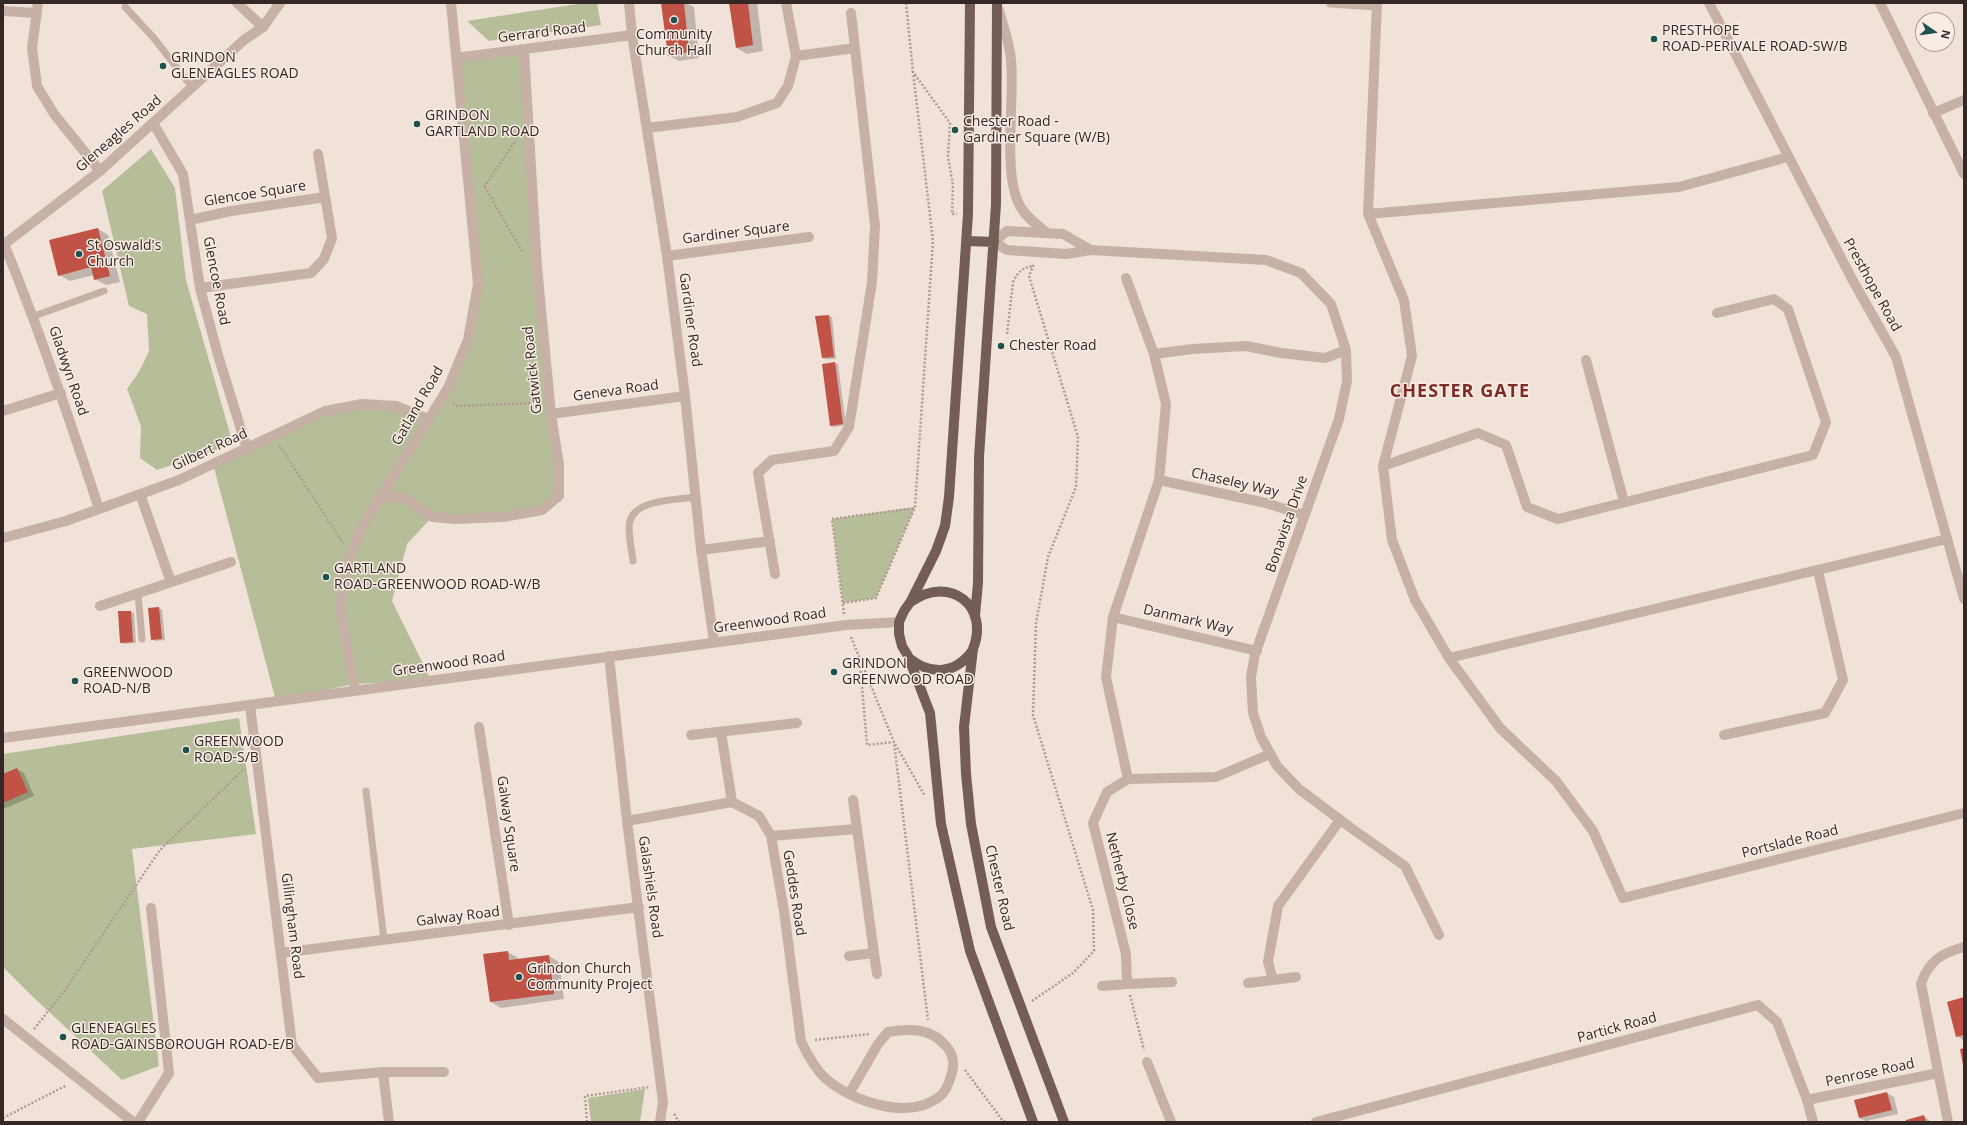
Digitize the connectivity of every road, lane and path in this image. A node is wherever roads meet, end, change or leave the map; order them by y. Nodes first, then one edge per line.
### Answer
1 (237, 3) edge
2 (280, 3) edge
3 (451, 3) edge
4 (629, 3) edge
5 (786, 3) edge
6 (906, 3) edge
7 (970, 3) edge
8 (1709, 3) edge
9 (1880, 3) edge
10 (997, 4) edge
11 (1330, 4) edge
12 (1377, 5) edge
13 (125, 7) dead end
14 (37, 8) edge
15 (3, 11) edge
16 (851, 13) dead end
17 (263, 27) junction
18 (632, 35) junction
19 (855, 48) junction
20 (524, 50) junction
21 (796, 56) junction
22 (456, 58) junction
23 (913, 72) junction
24 (192, 87) junction
25 (1964, 100) edge
26 (1933, 113) junction
27 (153, 123) junction
28 (529, 128) junction
29 (647, 128) junction
30 (318, 154) dead end
31 (1788, 157) junction
32 (100, 171) junction
33 (1964, 174) edge
34 (485, 187) junction
35 (469, 189) junction
36 (325, 197) junction
37 (968, 214) junction
38 (1368, 214) junction
39 (190, 220) junction
40 (1046, 232) junction
41 (809, 238) dead end
42 (967, 241) junction
43 (994, 242) junction
44 (4, 245) edge
45 (1091, 250) junction
46 (1035, 253) junction
47 (667, 256) junction
48 (1034, 266) junction
49 (537, 267) junction
50 (1126, 278) dead end
51 (200, 288) junction
52 (104, 291) dead end
53 (1717, 313) dead end
54 (34, 316) junction
55 (1007, 334) dead end
56 (1346, 350) junction
57 (1154, 354) junction
58 (1586, 360) dead end
59 (61, 393) junction
60 (685, 396) junction
61 (442, 397) junction
62 (550, 403) junction
63 (3, 411) edge
64 (551, 414) junction
65 (428, 419) junction
66 (274, 436) junction
67 (247, 449) junction
68 (1383, 466) junction
69 (1159, 480) junction
70 (140, 494) junction
71 (380, 496) junction
72 (695, 497) junction
73 (1624, 502) junction
74 (915, 507) junction
75 (99, 509) junction
76 (1304, 516) junction
77 (3, 538) edge
78 (1947, 539) junction
79 (770, 541) junction
80 (700, 550) junction
81 (351, 555) junction
82 (230, 562) dead end
83 (633, 562) dead end
84 (1818, 571) junction
85 (775, 574) dead end
86 (171, 582) junction
87 (138, 593) junction
88 (1964, 599) edge
89 (911, 601) junction
90 (843, 603) junction
91 (100, 606) dead end
92 (975, 615) junction
93 (1113, 617) junction
94 (899, 622) junction
95 (846, 625) junction
96 (142, 639) dead end
97 (714, 642) junction
98 (973, 650) junction
99 (1257, 651) junction
100 (609, 656) junction
101 (908, 656) junction
102 (1449, 658) junction
103 (859, 660) junction
104 (355, 690) junction
105 (250, 705) junction
106 (797, 723) dead end
107 (479, 727) dead end
108 (720, 732) junction
109 (691, 735) dead end
110 (1724, 735) dead end
111 (3, 738) edge
112 (894, 742) junction
113 (1270, 754) junction
114 (257, 764) junction
115 (1128, 779) junction
116 (366, 791) dead end
117 (925, 797) dead end
118 (853, 800) dead end
119 (732, 802) junction
120 (1964, 813) edge
121 (1340, 820) junction
122 (627, 821) junction
123 (856, 829) junction
124 (771, 836) junction
125 (639, 907) junction
126 (151, 908) dead end
127 (508, 925) junction
128 (1438, 935) dead end
129 (384, 940) junction
130 (1964, 947) edge
131 (281, 953) junction
132 (874, 953) junction
133 (849, 956) dead end
134 (877, 974) dead end
135 (1296, 977) dead end
136 (1273, 980) junction
137 (1172, 982) dead end
138 (1248, 983) dead end
139 (1127, 984) junction
140 (1102, 986) dead end
141 (1021, 1009) junction
142 (3, 1019) edge
143 (888, 1032) junction
144 (929, 1032) junction
145 (27, 1038) junction
146 (801, 1041) junction
147 (953, 1054) junction
148 (1147, 1062) joint
149 (383, 1072) junction
150 (444, 1072) dead end
151 (1938, 1073) junction
152 (78, 1079) junction
153 (661, 1085) junction
154 (849, 1094) junction
155 (1807, 1100) junction
156 (3, 1118) edge
157 (133, 1122) edge
158 (138, 1122) edge
159 (389, 1122) edge
160 (588, 1122) edge
161 (660, 1122) edge
162 (1007, 1122) edge
163 (1033, 1122) edge
164 (1064, 1122) edge
165 (1171, 1122) edge
166 (1316, 1122) edge
167 (1813, 1122) edge
168 (1948, 1122) edge

1 - 17 street
2 - 17 street, Gleneagles Road
3 - 22 street, Gatland Road
4 - 18 street, Gardiner Road
5 - 21 street
6 - 23 path
7 - 37 main road
8 - 31 street, Presthope Road
9 - 26 street
10 - 40 street
10 - 43 main road, Chester Road
11 - 12 lane
12 - 38 street
13 - 24 lane
14 - 15 street
14 - 32 street
16 - 19 street
17 - 24 street, Gleneagles Road
18 - 20 street, Gerrard Road
18 - 29 street, Gardiner Road
19 - 21 street
19 - 79 street
20 - 22 street, Gerrard Road
20 - 28 street, Gatwick Road
21 - 29 street
22 - 35 street, Gatland Road
23 - 37 path
23 - 74 path
24 - 27 street, Gleneagles Road
25 - 26 street
26 - 33 street
27 - 32 street, Gleneagles Road
27 - 39 street, Glencoe Road
28 - 34 path
28 - 49 street, Gatwick Road
29 - 47 street, Gardiner Road
30 - 36 street, Glencoe Square
31 - 38 street
31 - 78 street, Presthope Road
32 - 44 street, Gleneagles Road
34 - 35 path
34 - 49 path
35 - 61 street, Gatland Road
36 - 39 street, Glencoe Square
36 - 51 street, Glencoe Square
37 - 42 main road
38 - 68 street
39 - 51 street, Glencoe Road
40 - 43 street, Bonavista Drive
40 - 45 street, Bonavista Drive
41 - 47 street, Gardiner Square
42 - 43 main road
42 - 89 main road
43 - 46 street, Bonavista Drive
43 - 92 main road, Chester Road
44 - 54 street, Gladwyn Road
45 - 46 street, Bonavista Drive
45 - 56 street, Bonavista Drive
46 - 48 path
47 - 60 street, Gardiner Road
48 - 55 path
48 - 141 path
49 - 62 street, Gatwick Road
50 - 57 street
51 - 67 street, Glencoe Road
52 - 54 lane
53 - 73 street
54 - 59 street, Gladwyn Road
56 - 57 street
56 - 76 street, Bonavista Drive
57 - 69 street
58 - 73 street
59 - 63 street
59 - 75 street, Gladwyn Road
60 - 64 street, Geneva Road
60 - 72 street, Gardiner Road
61 - 62 path
61 - 65 street, Gatland Road
62 - 64 street, Gatwick Road
64 - 71 street, Gatwick Road
65 - 66 street, Gilbert Road
65 - 71 street, Gatland Road
66 - 67 street, Gilbert Road
66 - 81 path
67 - 70 street, Gilbert Road
68 - 73 street
68 - 102 street
69 - 76 street, Chaseley Way
69 - 93 street
70 - 75 street, Gilbert Road
70 - 86 street
71 - 81 street, Gatland Road
72 - 80 street, Gardiner Road
72 - 83 lane
74 - 90 path
74 - 90 path
75 - 77 street, Gilbert Road
76 - 99 street, Bonavista Drive
78 - 84 street
78 - 88 street, Presthope Road
79 - 80 street
79 - 85 street
80 - 97 street, Gardiner Road
81 - 104 street, Gatland Road
82 - 86 street
84 - 102 street
84 - 110 street
86 - 87 street
87 - 91 street
87 - 96 lane
89 - 92 main road
89 - 94 main road
90 - 95 path
92 - 98 main road, Chester Road
93 - 99 street, Danmark Way
93 - 115 street
94 - 95 street, Greenwood Road
94 - 101 main road
95 - 97 street, Greenwood Road
95 - 103 path
97 - 100 street, Greenwood Road
98 - 101 main road
98 - 141 main road, Chester Road
99 - 113 street, Bonavista Drive
100 - 104 street, Greenwood Road
100 - 122 street, Galashiels Road
101 - 163 main road
102 - 120 street, Portslade Road
103 - 112 path
103 - 112 path
104 - 105 street, Greenwood Road
105 - 111 street, Greenwood Road
105 - 114 street, Gillingham Road
106 - 108 street
107 - 127 street, Galway Square
108 - 109 street
108 - 119 street
112 - 117 path
112 - 144 path
113 - 115 street
113 - 121 street, Bonavista Drive
114 - 131 street, Gillingham Road
114 - 145 path
115 - 139 street, Netherby Close
116 - 129 lane
118 - 123 street
119 - 122 street
119 - 124 street, Geddes Road
121 - 128 street, Bonavista Drive
121 - 136 street
122 - 125 street, Galashiels Road
123 - 124 street
123 - 132 street
124 - 146 street, Geddes Road
125 - 127 street, Galway Road
125 - 153 street, Galashiels Road
126 - 158 street
127 - 129 street, Galway Road
129 - 131 street, Galway Road
130 - 151 street
131 - 149 street, Gillingham Road
132 - 133 street
132 - 134 street
135 - 136 street
136 - 138 street
137 - 139 street
139 - 140 street
139 - 148 path
141 - 164 main road, Chester Road
142 - 145 street
143 - 144 street
143 - 146 path
143 - 154 street
144 - 147 street
145 - 152 street
146 - 154 street, Geddes Road
147 - 154 street, Geddes Road
147 - 162 path
148 - 165 street
149 - 150 street, Gillingham Road
149 - 159 street
151 - 155 street, Penrose Road
151 - 168 street
152 - 156 path
152 - 157 street
153 - 160 path
153 - 161 street, Galashiels Road
155 - 166 street, Partick Road
155 - 167 street, Partick Road

